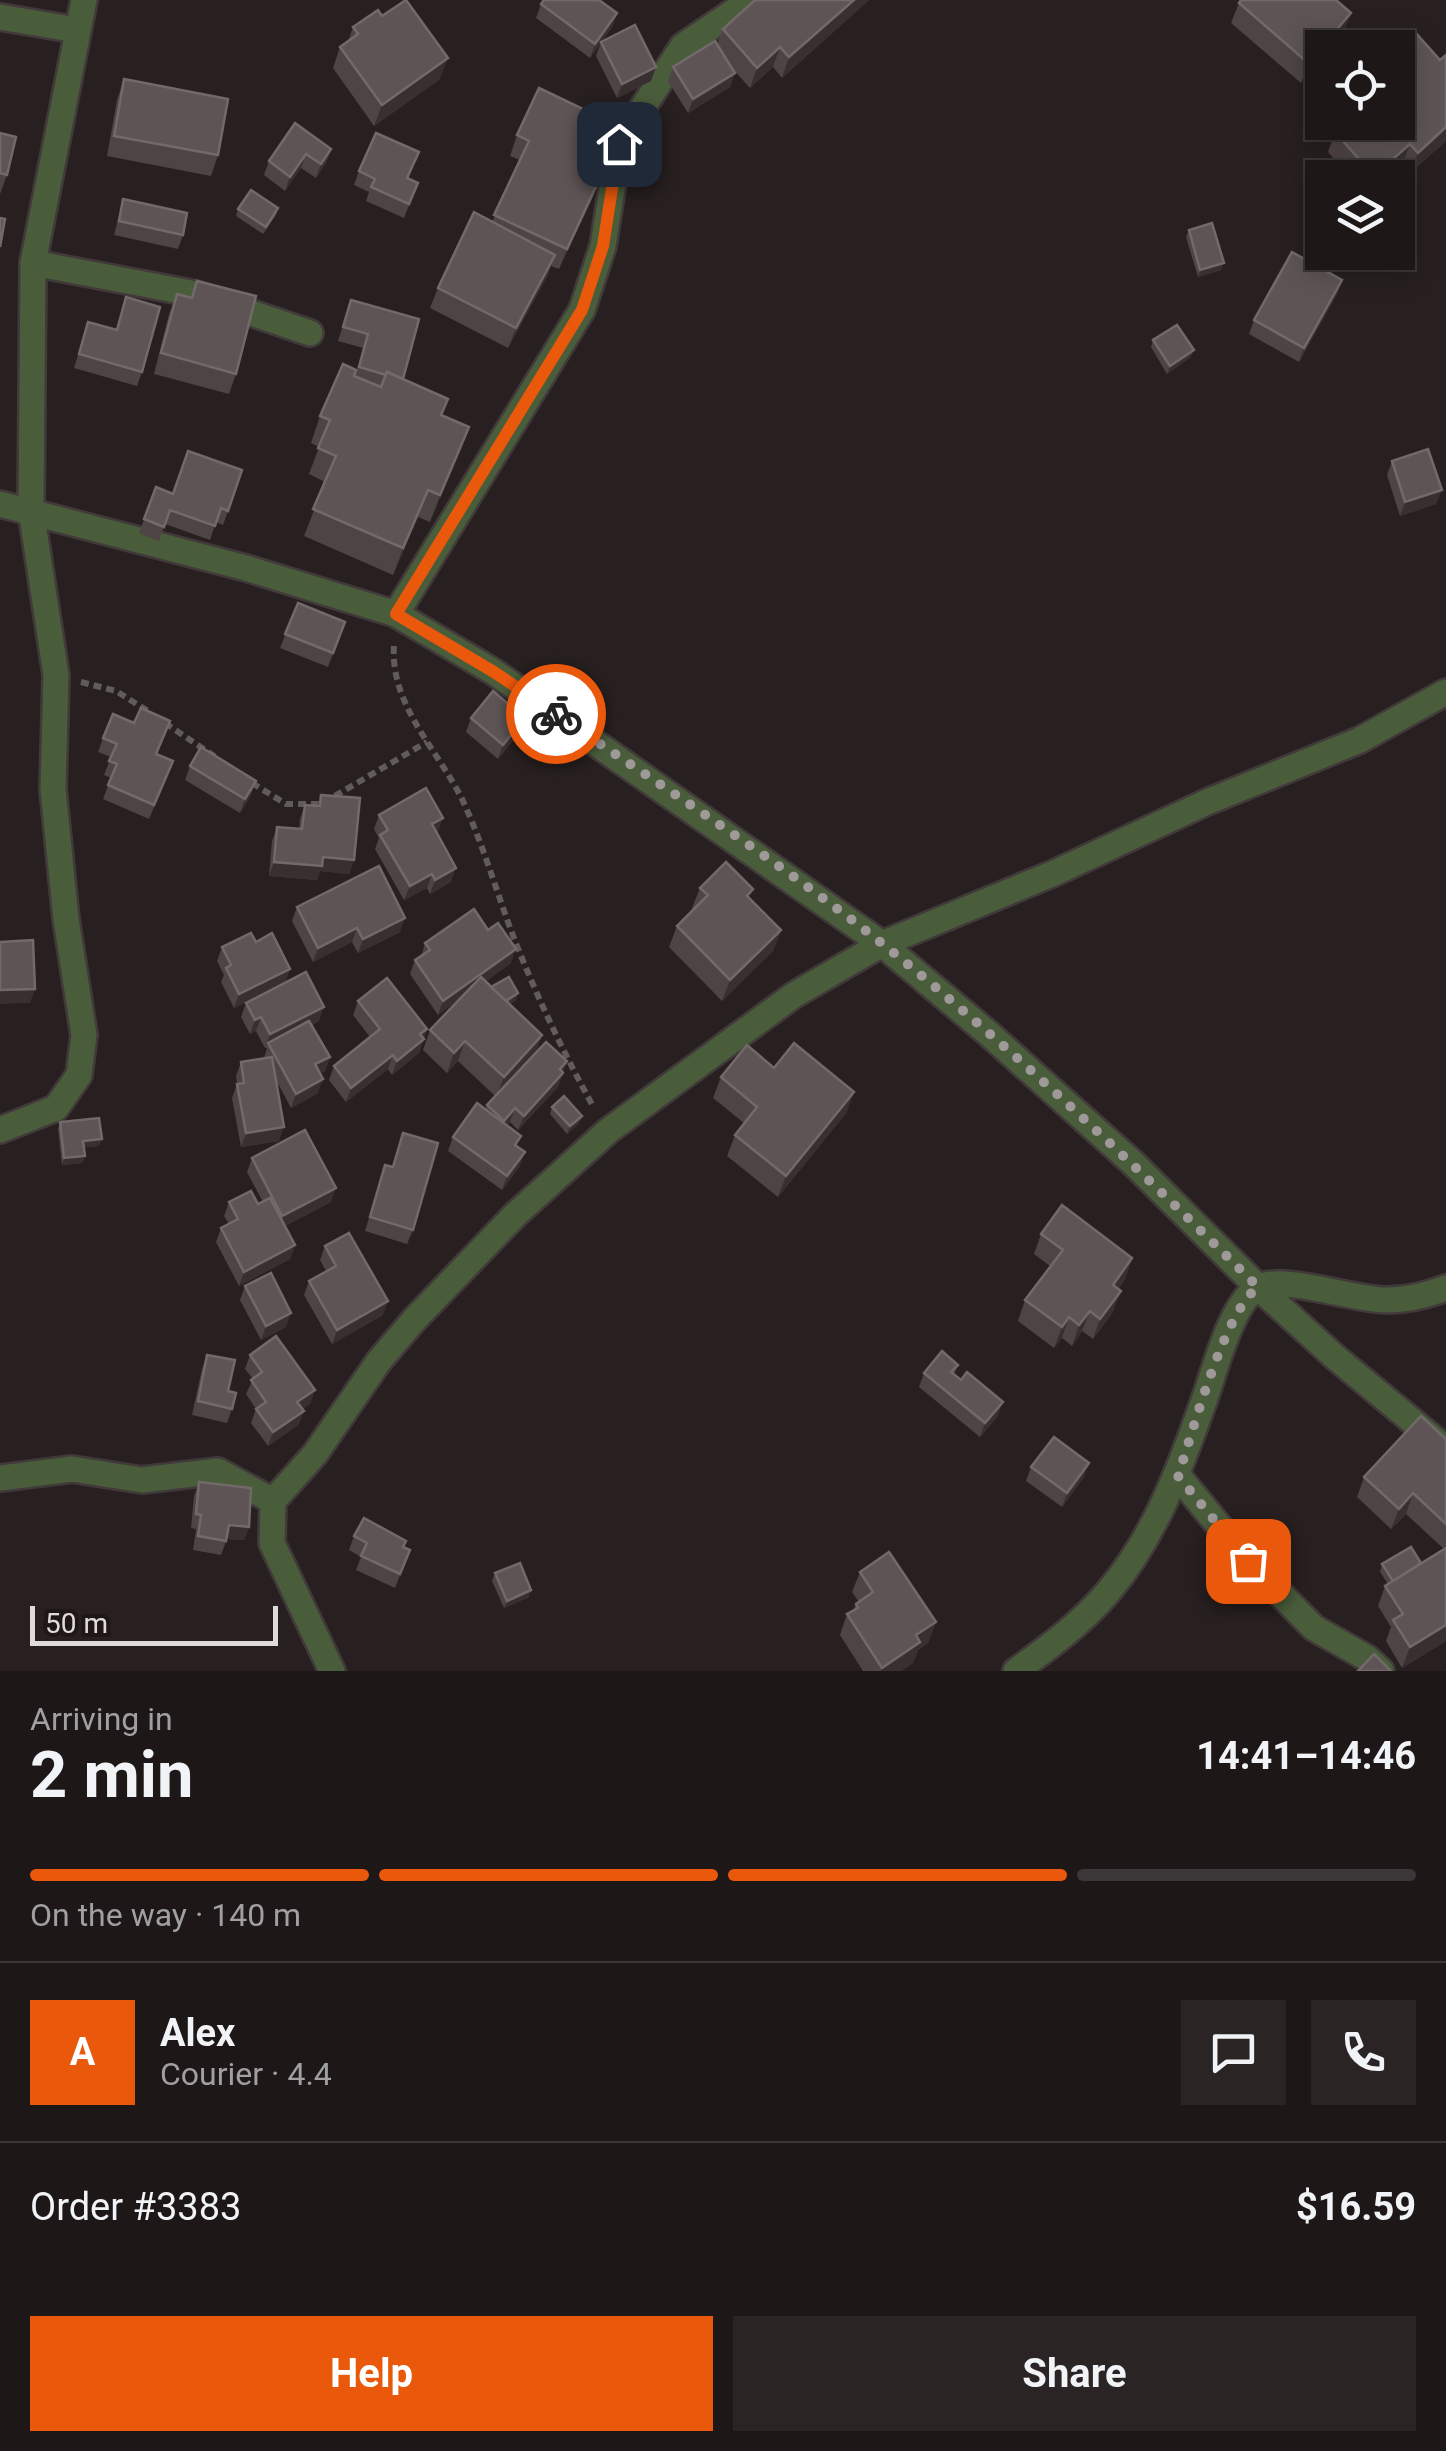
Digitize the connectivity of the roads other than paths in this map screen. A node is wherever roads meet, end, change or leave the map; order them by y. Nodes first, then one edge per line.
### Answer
1 (84, 0) edge
2 (750, 0) edge
3 (0, 17) edge
4 (77, 30) junction
5 (33, 263) junction
6 (310, 332) dead end
7 (0, 504) edge
8 (31, 510) junction
9 (396, 614) junction
10 (1446, 692) edge
11 (882, 944) junction
12 (0, 1130) edge
13 (1258, 1287) junction
14 (1446, 1288) edge
15 (1446, 1450) edge
16 (1178, 1476) junction
17 (0, 1478) edge
18 (273, 1500) junction
19 (1368, 1667) edge
20 (332, 1671) edge
21 (1016, 1671) edge

1 - 4 street
2 - 9 street
3 - 4 street
4 - 5 street
5 - 6 street
5 - 8 street
7 - 8 street
8 - 9 street
8 - 12 street
9 - 11 street
10 - 11 street
11 - 13 street
11 - 18 street
13 - 14 street
13 - 15 street
13 - 16 street
16 - 19 street
16 - 21 street
17 - 18 street
18 - 20 street

